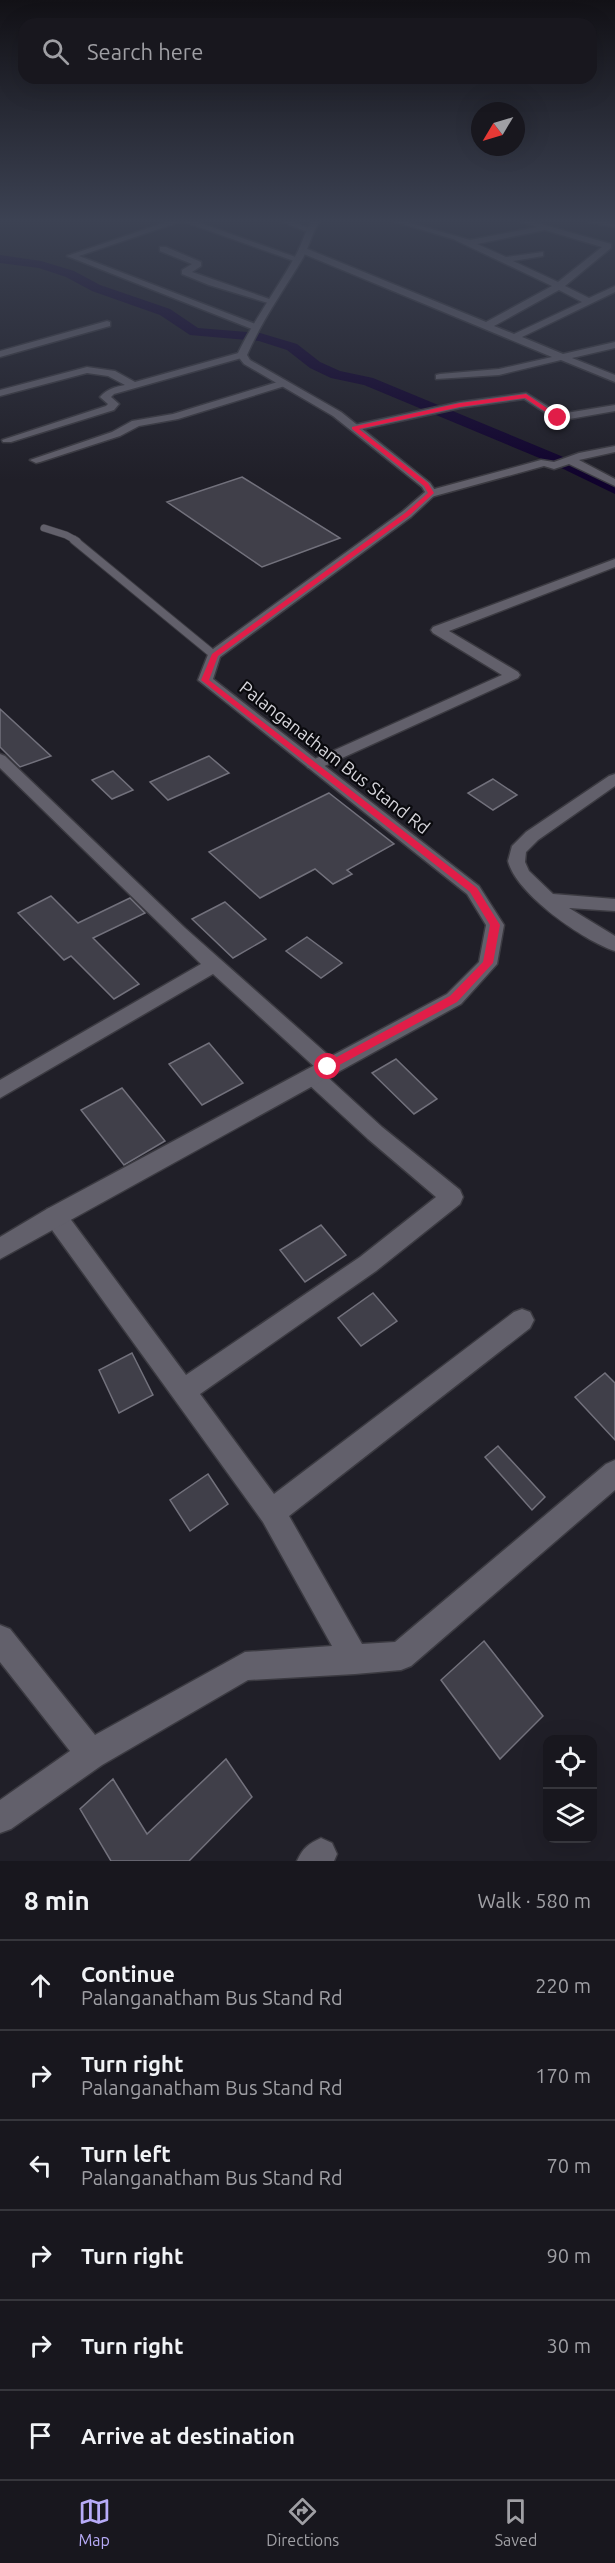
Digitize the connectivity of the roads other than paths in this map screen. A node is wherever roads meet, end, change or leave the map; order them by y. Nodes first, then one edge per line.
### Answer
1 (191, 307) edge
2 (268, 307) edge
3 (439, 307) edge
4 (522, 307) edge
5 (578, 307) edge
6 (107, 324) dead end
7 (488, 325) junction
8 (252, 333) junction
9 (515, 336) junction
10 (615, 345) edge
11 (0, 354) edge
12 (242, 355) junction
13 (563, 357) junction
14 (440, 377) dead end
15 (615, 379) edge
16 (284, 383) junction
17 (133, 385) junction
18 (0, 393) edge
19 (615, 408) edge
20 (354, 428) junction
21 (7, 440) dead end
22 (615, 449) edge
23 (36, 460) dead end
24 (569, 460) junction
25 (615, 483) edge
26 (431, 493) junction
27 (44, 528) dead end
28 (615, 563) edge
29 (214, 655) junction
30 (314, 765) junction
31 (4, 768) edge
32 (615, 779) edge
33 (549, 900) junction
34 (615, 905) edge
35 (615, 944) edge
36 (214, 965) junction
37 (320, 1071) junction
38 (0, 1090) edge
39 (55, 1216) junction
40 (0, 1249) edge
41 (522, 1320) dead end
42 (183, 1392) junction
43 (615, 1473) edge
44 (272, 1514) junction
45 (0, 1639) edge
46 (355, 1659) junction
47 (91, 1754) junction
48 (0, 1818) edge

1 - 8 street
2 - 8 street
3 - 7 street
4 - 7 street
5 - 9 street
6 - 11 street
7 - 9 street
8 - 12 street
9 - 13 street
10 - 13 street
12 - 16 street
12 - 17 street
13 - 14 street
13 - 15 street
16 - 20 street
16 - 23 street
17 - 18 street
17 - 21 street
19 - 20 street
20 - 26 street
22 - 24 street
24 - 25 street
24 - 26 street
26 - 29 street
27 - 29 lane
28 - 30 street
29 - 30 street, Palanganatham Bus Stand Rd
30 - 37 street, Palanganatham Bus Stand Rd
31 - 36 street
32 - 33 street
33 - 34 street
33 - 35 street
36 - 37 street
36 - 38 street
37 - 39 street, Palanganatham Bus Stand Rd
37 - 42 street
39 - 40 street, Palanganatham Bus Stand Rd
39 - 42 street
41 - 44 street
42 - 44 street
43 - 46 street
44 - 46 street
45 - 47 street
46 - 47 street
47 - 48 street

